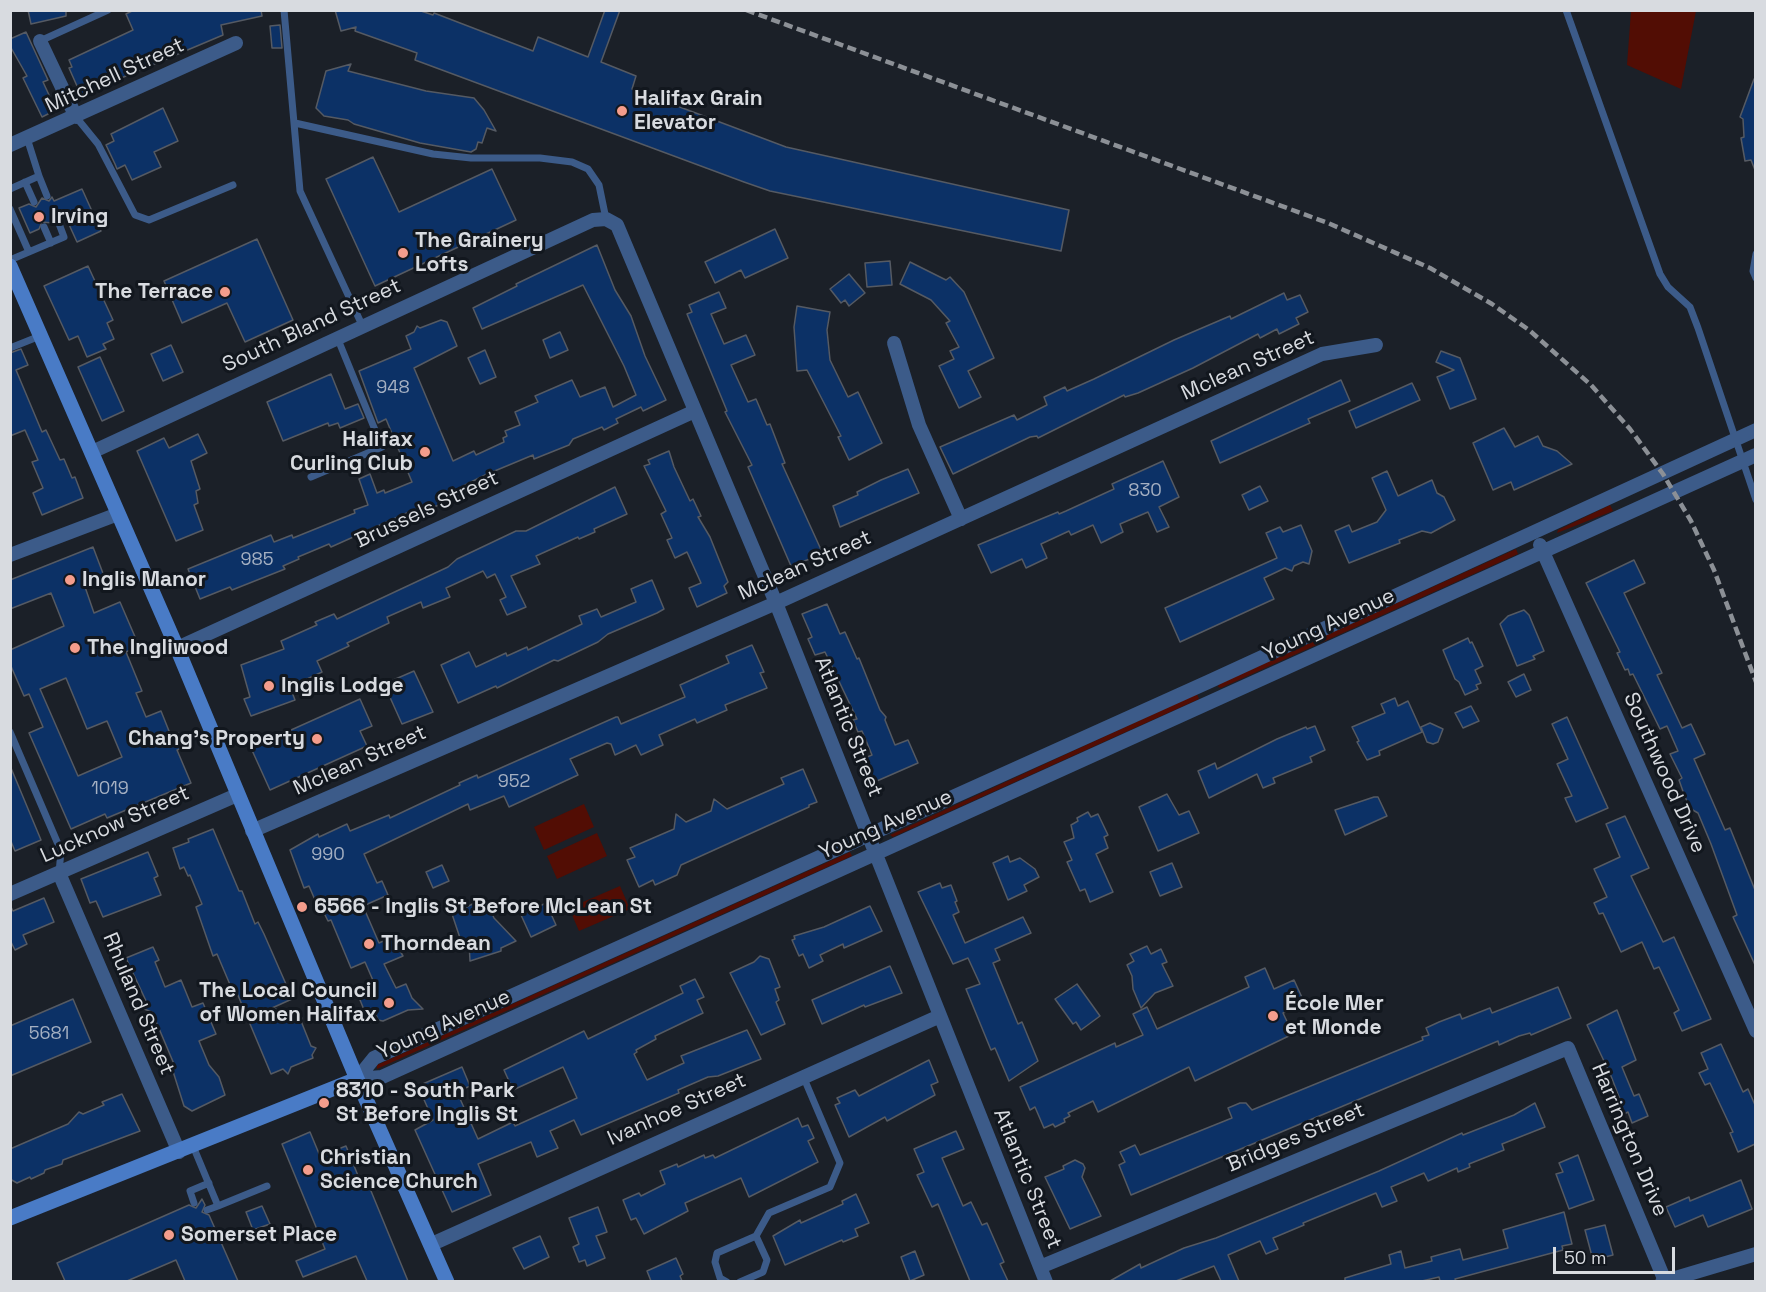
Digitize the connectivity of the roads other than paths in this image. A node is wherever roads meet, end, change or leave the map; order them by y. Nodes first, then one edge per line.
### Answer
1 (108, 10) edge
2 (284, 10) edge
3 (1566, 10) edge
4 (40, 40) joint
5 (236, 43) dead end
6 (76, 117) junction
7 (295, 123) junction
8 (27, 138) junction
9 (10, 145) edge
10 (39, 176) junction
11 (25, 182) junction
12 (233, 185) dead end
13 (10, 189) edge
14 (47, 196) dead end
15 (34, 202) dead end
16 (10, 209) edge
17 (58, 221) dead end
18 (611, 222) junction
19 (44, 227) dead end
20 (51, 243) junction
21 (29, 252) junction
22 (1755, 254) edge
23 (10, 260) edge
24 (10, 266) edge
25 (1755, 278) edge
26 (362, 325) junction
27 (40, 336) junction
28 (337, 337) junction
29 (894, 343) dead end
30 (1376, 345) dead end
31 (10, 348) edge
32 (696, 411) junction
33 (1755, 430) edge
34 (92, 453) junction
35 (1755, 455) edge
36 (311, 477) dead end
37 (1755, 500) edge
38 (118, 514) junction
39 (961, 519) junction
40 (1534, 532) junction
41 (1542, 551) junction
42 (10, 555) edge
43 (776, 603) junction
44 (177, 648) junction
45 (1208, 682) junction
46 (1217, 700) junction
47 (10, 732) edge
48 (237, 795) junction
49 (252, 831) junction
50 (868, 835) junction
51 (875, 853) junction
52 (59, 873) junction
53 (10, 894) edge
54 (940, 1016) junction
55 (1755, 1031) edge
56 (1568, 1048) joint
57 (803, 1076) junction
58 (357, 1079) junction
59 (186, 1149) junction
60 (209, 1184) junction
61 (267, 1186) dead end
62 (194, 1203) dead end
63 (218, 1206) junction
64 (207, 1210) dead end
65 (10, 1218) edge
66 (756, 1236) junction
67 (432, 1244) junction
68 (1755, 1254) edge
69 (1040, 1267) junction
70 (447, 1281) edge
71 (727, 1281) edge
72 (740, 1281) edge
73 (1046, 1281) edge
74 (1664, 1281) edge

1 - 4 lane
2 - 7 lane
3 - 37 lane
4 - 6 street
5 - 6 street, Mitchell Street
6 - 8 street, Mitchell Street
6 - 12 lane
7 - 18 lane
7 - 26 lane
8 - 9 street, Mitchell Street
8 - 10 lane
10 - 11 lane
10 - 14 lane
11 - 13 lane
11 - 15 lane
16 - 21 lane
17 - 20 lane
18 - 26 street, South Bland Street
18 - 32 street, Atlantic Street
19 - 20 lane
20 - 21 lane
21 - 23 lane
22 - 25 lane
24 - 27 street
26 - 28 street, South Bland Street
27 - 31 lane
27 - 34 street
28 - 34 street, South Bland Street
28 - 36 lane
29 - 39 street
30 - 39 street, Mclean Street
32 - 43 street, Atlantic Street
32 - 44 street, Brussels Street
33 - 40 street, Young Avenue
34 - 38 street
35 - 41 street, Young Avenue
38 - 42 street
38 - 44 street
39 - 43 street, Mclean Street
40 - 41 street, Southwood Drive
40 - 45 street, Young Avenue
41 - 46 street, Young Avenue
41 - 55 street, Southwood Drive
43 - 49 street, Mclean Street
43 - 50 street, Atlantic Street
44 - 48 street
45 - 46 street
45 - 50 street, Young Avenue
46 - 51 street, Young Avenue
47 - 52 lane
48 - 49 street
48 - 52 street, Lucknow Street
49 - 58 street
50 - 51 street, Atlantic Street
50 - 58 street, Young Avenue
51 - 54 street, Atlantic Street
51 - 58 street, Young Avenue
52 - 53 street, Lucknow Street
52 - 59 street, Rhuland Street
54 - 57 street, Ivanhoe Street
54 - 69 street, Atlantic Street
56 - 69 street, Bridges Street
56 - 74 street, Harrington Drive
57 - 66 lane
57 - 67 street, Ivanhoe Street
58 - 59 street
58 - 67 street
59 - 60 lane
59 - 65 street
60 - 62 lane
60 - 63 lane
61 - 63 lane
63 - 64 lane
66 - 71 lane
66 - 72 lane
67 - 70 street
68 - 74 street
69 - 73 street, Atlantic Street

